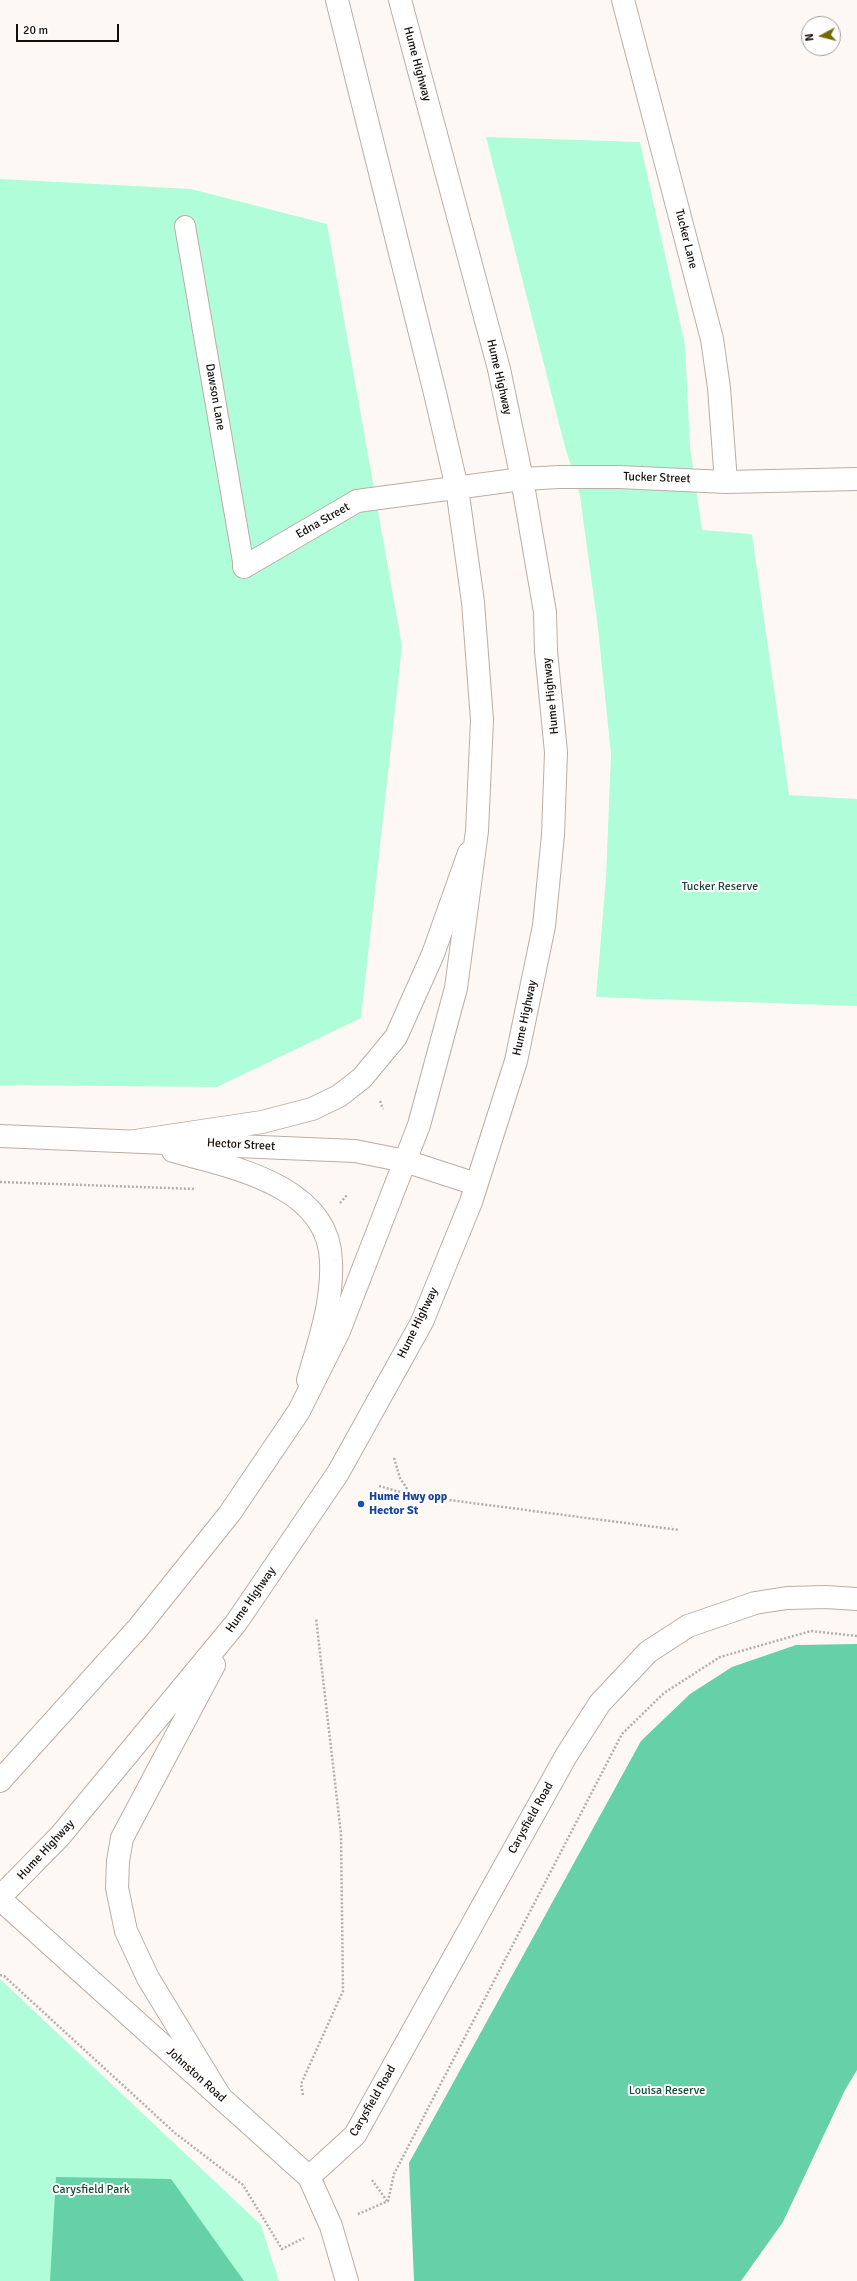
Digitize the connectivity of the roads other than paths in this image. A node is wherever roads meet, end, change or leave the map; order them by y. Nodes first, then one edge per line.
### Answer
1 (337, 0) edge
2 (400, 0) edge
3 (623, 0) edge
4 (186, 226) dead end
5 (522, 479) junction
6 (857, 479) edge
7 (726, 482) junction
8 (457, 488) junction
9 (244, 567) joint
10 (477, 831) junction
11 (0, 1136) edge
12 (136, 1141) junction
13 (405, 1161) junction
14 (476, 1184) junction
15 (299, 1412) junction
16 (857, 1599) edge
17 (236, 1623) junction
18 (0, 1781) edge
19 (0, 1898) edge
20 (221, 2098) junction
21 (310, 2177) junction
22 (347, 2281) edge

1 - 8 main road
2 - 5 main road, Hume Highway
3 - 7 main road, Tucker Lane
4 - 9 lane, Dawson Lane
5 - 7 main road, Tucker Street
5 - 8 main road, Tucker Street
5 - 14 main road, Hume Highway
6 - 7 main road, Tucker Street
8 - 9 main road, Edna Street
8 - 10 main road
10 - 12 main road
10 - 13 main road
11 - 12 main road, Hector Street
12 - 13 main road, Hector Street
12 - 15 main road
13 - 14 main road, Hector Street
13 - 15 main road
14 - 17 main road, Hume Highway
15 - 18 main road
16 - 21 main road, Carysfield Road
17 - 19 main road, Hume Highway
17 - 20 main road
19 - 20 main road, Johnston Road
20 - 21 main road, Johnston Road
21 - 22 main road, Johnston Road

